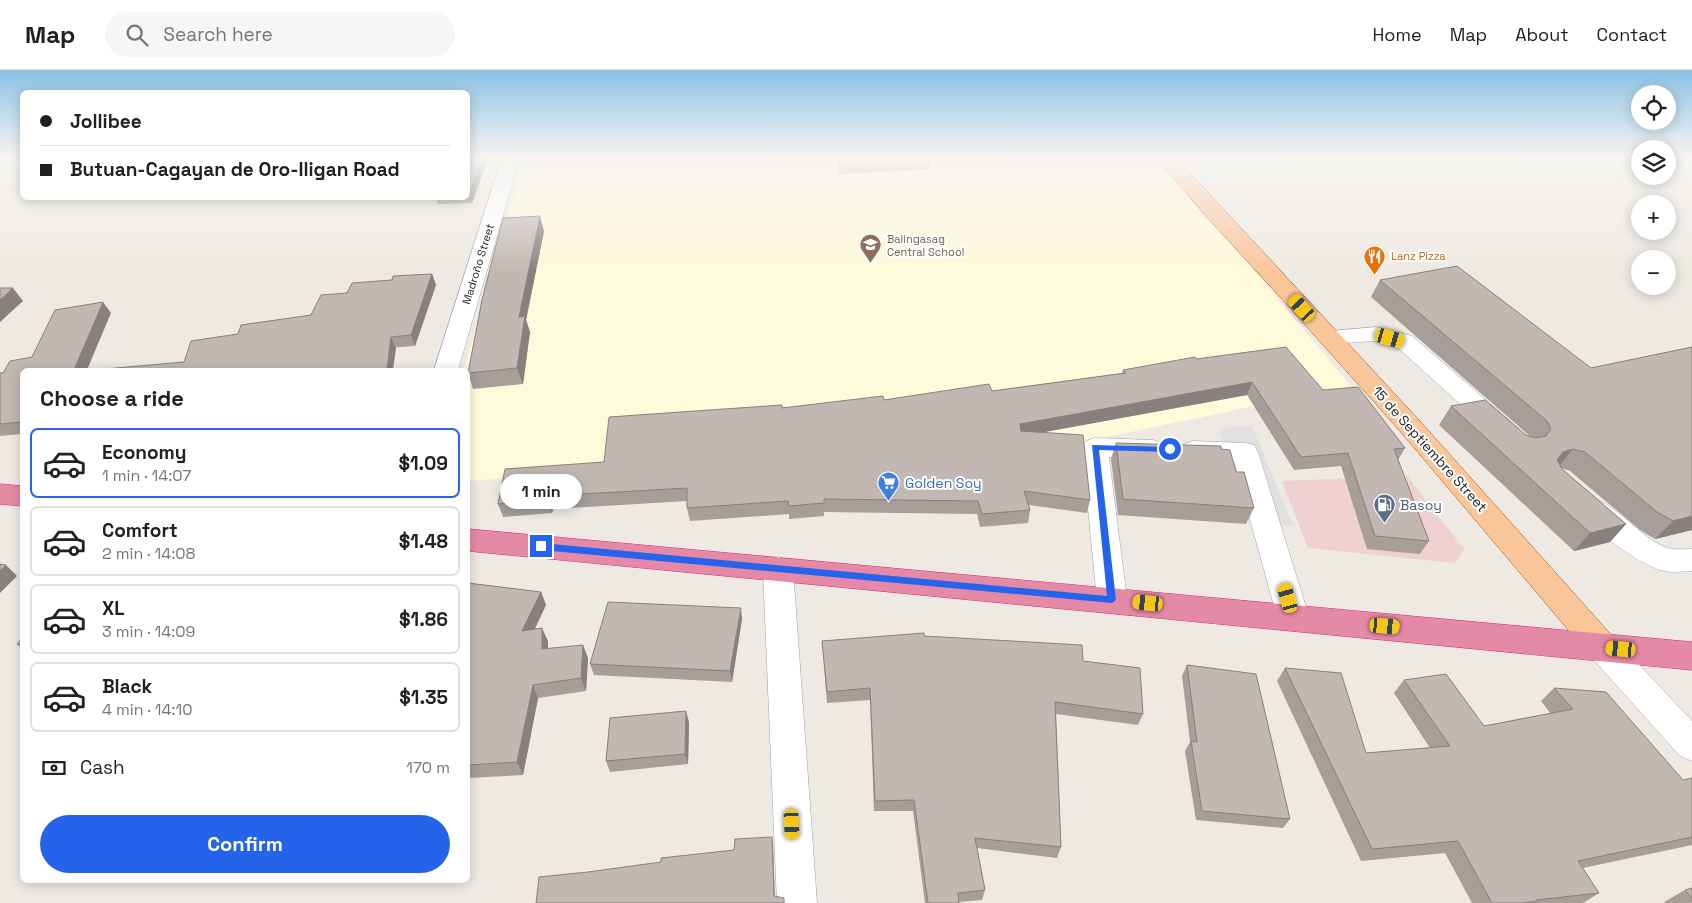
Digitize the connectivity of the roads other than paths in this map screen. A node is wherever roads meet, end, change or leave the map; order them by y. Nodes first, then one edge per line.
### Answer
1 (499, 196) edge
2 (1196, 196) edge
3 (1329, 337) junction
4 (447, 368) edge
5 (1516, 440) edge
6 (1573, 492) edge
7 (0, 494) edge
8 (20, 496) edge
9 (470, 540) edge
10 (1692, 560) edge
11 (778, 569) junction
12 (1112, 600) junction
13 (1293, 617) junction
14 (1603, 648) junction
15 (1692, 656) edge
16 (1692, 745) edge
17 (797, 903) edge

1 - 4 street, Madroño Street
2 - 3 main road, 15 de Septiembre Street
3 - 5 street
3 - 14 main road, 15 de Septiembre Street
6 - 10 street
7 - 8 highway
9 - 11 highway
11 - 12 highway
11 - 17 street
12 - 13 highway
12 - 13 street
13 - 14 highway
14 - 15 highway
14 - 16 street, 15 de Septiembre Street

